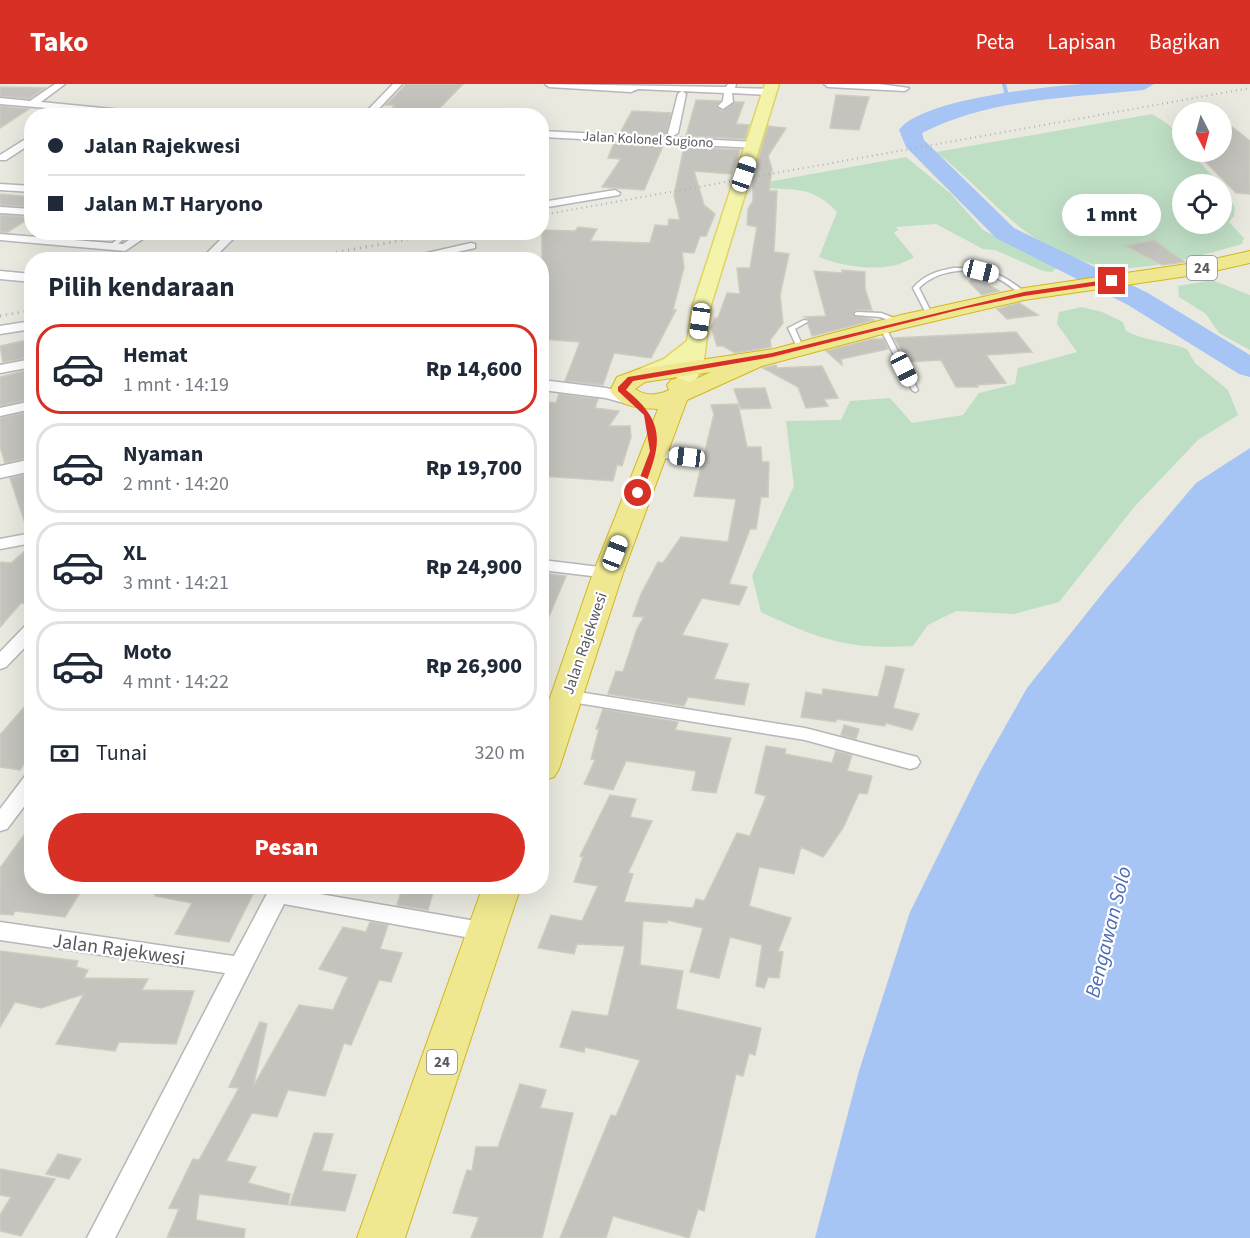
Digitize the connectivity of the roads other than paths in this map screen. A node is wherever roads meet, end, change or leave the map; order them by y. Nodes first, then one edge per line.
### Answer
1 (61, 84) edge
2 (398, 84) edge
3 (549, 84) edge
4 (828, 84) edge
5 (639, 85) edge
6 (869, 85) edge
7 (771, 88) edge
8 (905, 88) dead end
9 (686, 89) edge
10 (730, 90) edge
11 (0, 100) edge
12 (19, 102) junction
13 (33, 103) junction
14 (723, 106) dead end
15 (77, 107) joint
16 (88, 108) edge
17 (374, 108) edge
18 (0, 113) edge
19 (673, 133) dead end
20 (549, 134) edge
21 (24, 143) edge
22 (755, 145) junction
23 (1, 157) edge
24 (2, 169) dead end
25 (0, 187) edge
26 (24, 188) edge
27 (615, 193) dead end
28 (549, 204) edge
29 (0, 210) edge
30 (24, 212) edge
31 (0, 237) edge
32 (24, 239) edge
33 (33, 240) edge
34 (120, 240) edge
35 (138, 240) edge
36 (226, 240) edge
37 (111, 247) junction
38 (214, 252) edge
39 (434, 252) edge
40 (471, 252) edge
41 (1250, 257) edge
42 (0, 275) edge
43 (24, 277) edge
44 (1024, 294) junction
45 (857, 314) dead end
46 (930, 315) junction
47 (806, 321) dead end
48 (892, 325) junction
49 (24, 327) edge
50 (1, 331) edge
51 (697, 343) junction
52 (800, 347) junction
53 (772, 355) junction
54 (744, 360) junction
55 (24, 364) edge
56 (693, 367) junction
57 (0, 369) edge
58 (635, 385) junction
59 (549, 386) edge
60 (915, 390) dead end
61 (680, 392) junction
62 (24, 407) edge
63 (0, 412) edge
64 (654, 452) junction
65 (687, 457) dead end
66 (24, 467) edge
67 (0, 472) edge
68 (24, 540) edge
69 (0, 544) edge
70 (549, 567) edge
71 (608, 573) junction
72 (24, 638) edge
73 (0, 663) edge
74 (566, 696) junction
75 (549, 748) edge
76 (910, 762) dead end
77 (24, 793) edge
78 (0, 824) edge
79 (277, 894) edge
80 (294, 894) edge
81 (499, 894) edge
82 (0, 931) edge
83 (487, 932) junction
84 (238, 966) junction
85 (101, 1238) edge
86 (381, 1238) edge

1 - 13 street
2 - 17 street
3 - 5 street
4 - 6 street
5 - 9 street
6 - 8 street
7 - 10 street
7 - 22 main road
9 - 10 street
9 - 19 street
10 - 14 street
11 - 12 street
12 - 13 street
12 - 18 street
13 - 15 street
15 - 16 street
20 - 22 street, Jalan Kolonel Sugiono
21 - 23 street
22 - 51 main road
23 - 24 street
25 - 26 street
27 - 28 street
29 - 30 street
31 - 32 street
33 - 37 street
34 - 37 lane
35 - 37 street
36 - 38 street
39 - 40 street
41 - 44 highway, 24
42 - 43 street
44 - 46 highway, 24
44 - 46 lane
45 - 48 lane
46 - 48 highway, 24
47 - 52 lane
48 - 52 highway, 24
48 - 60 lane
49 - 50 street
51 - 54 main road
51 - 56 main road
51 - 58 main road
52 - 53 highway, 24
53 - 54 highway, 24
53 - 61 highway, 24
54 - 56 highway, 24
55 - 57 street
56 - 58 highway, 24
56 - 61 main road
58 - 59 street
58 - 61 highway
58 - 64 highway
61 - 64 highway, Jalan Rajekwesi
62 - 63 street
64 - 65 street
64 - 71 highway, Jalan Rajekwesi
66 - 67 street
68 - 69 street
70 - 71 street
71 - 74 highway, Jalan Rajekwesi
72 - 73 street
74 - 75 highway, Jalan Rajekwesi
74 - 76 street
77 - 78 street
79 - 84 street
80 - 83 street
81 - 83 highway, 24
82 - 84 street, Jalan Rajekwesi
83 - 86 highway, 24
84 - 85 street

